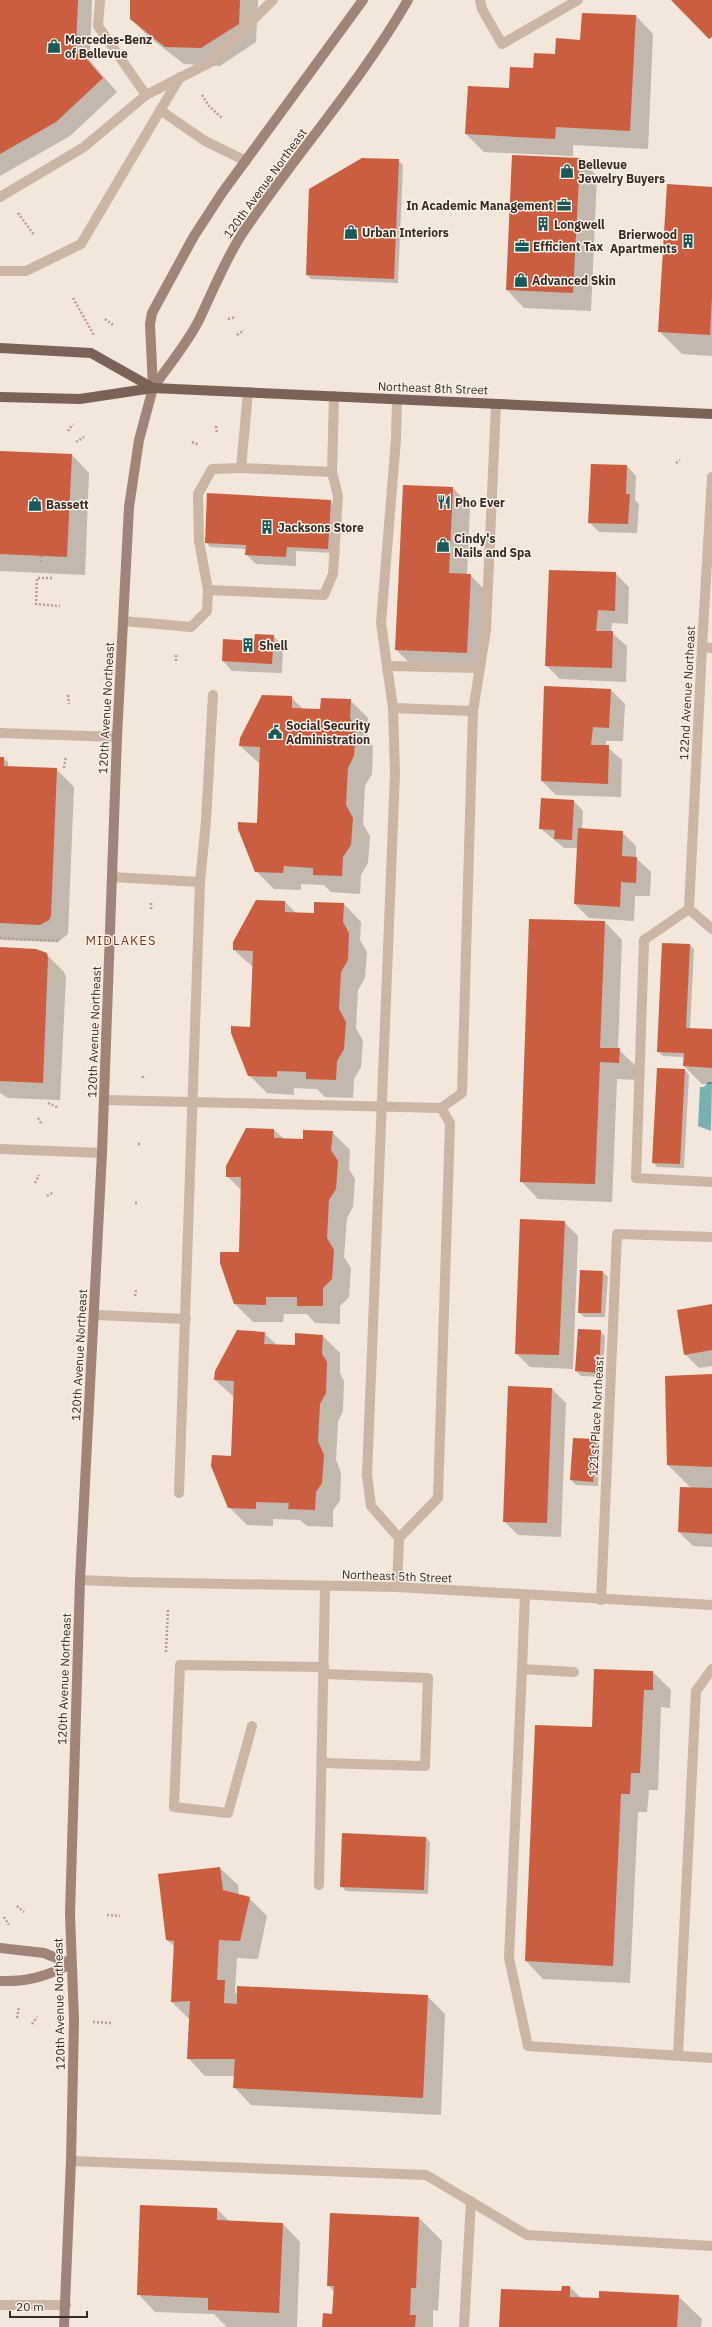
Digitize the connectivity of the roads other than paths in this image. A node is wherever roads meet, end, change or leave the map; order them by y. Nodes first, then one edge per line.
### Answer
1 (100, 0) edge
2 (273, 0) edge
3 (362, 0) edge
4 (408, 0) edge
5 (480, 0) edge
6 (578, 0) edge
7 (180, 77) junction
8 (146, 95) junction
9 (160, 110) junction
10 (246, 161) junction
11 (0, 197) edge
12 (0, 270) edge
13 (0, 348) edge
14 (153, 388) junction
15 (248, 392) junction
16 (334, 396) junction
17 (0, 397) edge
18 (397, 399) junction
19 (496, 404) junction
20 (712, 414) edge
21 (241, 468) junction
22 (332, 472) junction
23 (712, 478) edge
24 (208, 590) junction
25 (123, 621) junction
26 (702, 647) junction
27 (712, 648) edge
28 (387, 666) junction
29 (480, 668) junction
30 (212, 695) dead end
31 (393, 708) junction
32 (473, 710) junction
33 (0, 733) edge
34 (117, 737) junction
35 (112, 877) junction
36 (200, 882) junction
37 (690, 909) junction
38 (712, 929) edge
39 (104, 1100) junction
40 (194, 1102) junction
41 (383, 1106) junction
42 (441, 1108) junction
43 (0, 1149) edge
44 (102, 1153) junction
45 (712, 1182) edge
46 (712, 1237) edge
47 (94, 1315) junction
48 (186, 1319) junction
49 (179, 1493) dead end
50 (399, 1538) junction
51 (80, 1580) junction
52 (325, 1586) junction
53 (397, 1587) junction
54 (525, 1595) junction
55 (601, 1600) junction
56 (712, 1605) edge
57 (522, 1669) junction
58 (712, 1669) edge
59 (324, 1670) junction
60 (574, 1672) dead end
61 (252, 1726) dead end
62 (322, 1763) junction
63 (319, 1885) dead end
64 (0, 1948) edge
65 (71, 1964) junction
66 (0, 1981) edge
67 (678, 2055) junction
68 (712, 2058) edge
69 (71, 2161) junction
70 (471, 2201) junction
71 (712, 2246) edge
72 (0, 2305) edge
73 (66, 2306) junction
74 (64, 2327) edge
75 (464, 2327) edge

1 - 8 street
2 - 7 street
3 - 10 main road, 120th Avenue Northeast
4 - 14 main road, 120th Avenue Northeast
5 - 6 street
7 - 8 street
7 - 9 street
8 - 11 street
9 - 10 street
9 - 12 street
10 - 14 main road, 120th Avenue Northeast
13 - 14 main road, Northeast 8th Street
14 - 15 main road, Northeast 8th Street
14 - 17 main road, Northeast 8th Street
14 - 25 main road, 120th Avenue Northeast
15 - 16 main road, Northeast 8th Street
15 - 21 street
16 - 18 main road, Northeast 8th Street
16 - 22 street
18 - 19 main road, Northeast 8th Street
18 - 28 street
19 - 20 main road, Northeast 8th Street
19 - 29 street
21 - 22 street
21 - 24 street
22 - 24 street
23 - 26 street, 122nd Avenue Northeast
24 - 25 street
25 - 34 main road, 120th Avenue Northeast
26 - 27 street
26 - 37 street, 122nd Avenue Northeast
28 - 29 street
28 - 31 street
29 - 32 street
30 - 36 street
31 - 32 street
31 - 41 street
32 - 42 street
33 - 34 street
34 - 35 main road, 120th Avenue Northeast
35 - 36 street
35 - 39 main road, 120th Avenue Northeast
36 - 40 street
37 - 38 street
37 - 45 street
39 - 40 street
39 - 44 main road, 120th Avenue Northeast
40 - 41 street
40 - 48 street
41 - 42 street
41 - 50 street
42 - 50 street
43 - 44 street
44 - 47 main road, 120th Avenue Northeast
46 - 55 street, 121st Place Northeast
47 - 48 street
47 - 51 main road, 120th Avenue Northeast
48 - 49 street
50 - 53 street
51 - 52 street, Northeast 5th Street
51 - 65 main road, 120th Avenue Northeast
52 - 53 street, Northeast 5th Street
52 - 59 street
53 - 54 street, Northeast 5th Street
54 - 55 street, Northeast 5th Street
54 - 57 street
55 - 56 street, Northeast 5th Street
57 - 60 street
57 - 67 street
58 - 67 street
59 - 61 street
59 - 62 street
59 - 62 street
62 - 63 street
64 - 65 main road
65 - 66 main road
65 - 69 main road, 120th Avenue Northeast
67 - 68 street
69 - 70 street
69 - 73 main road, 120th Avenue Northeast
70 - 71 street
70 - 75 street
72 - 73 street
73 - 74 main road, 120th Avenue Northeast

